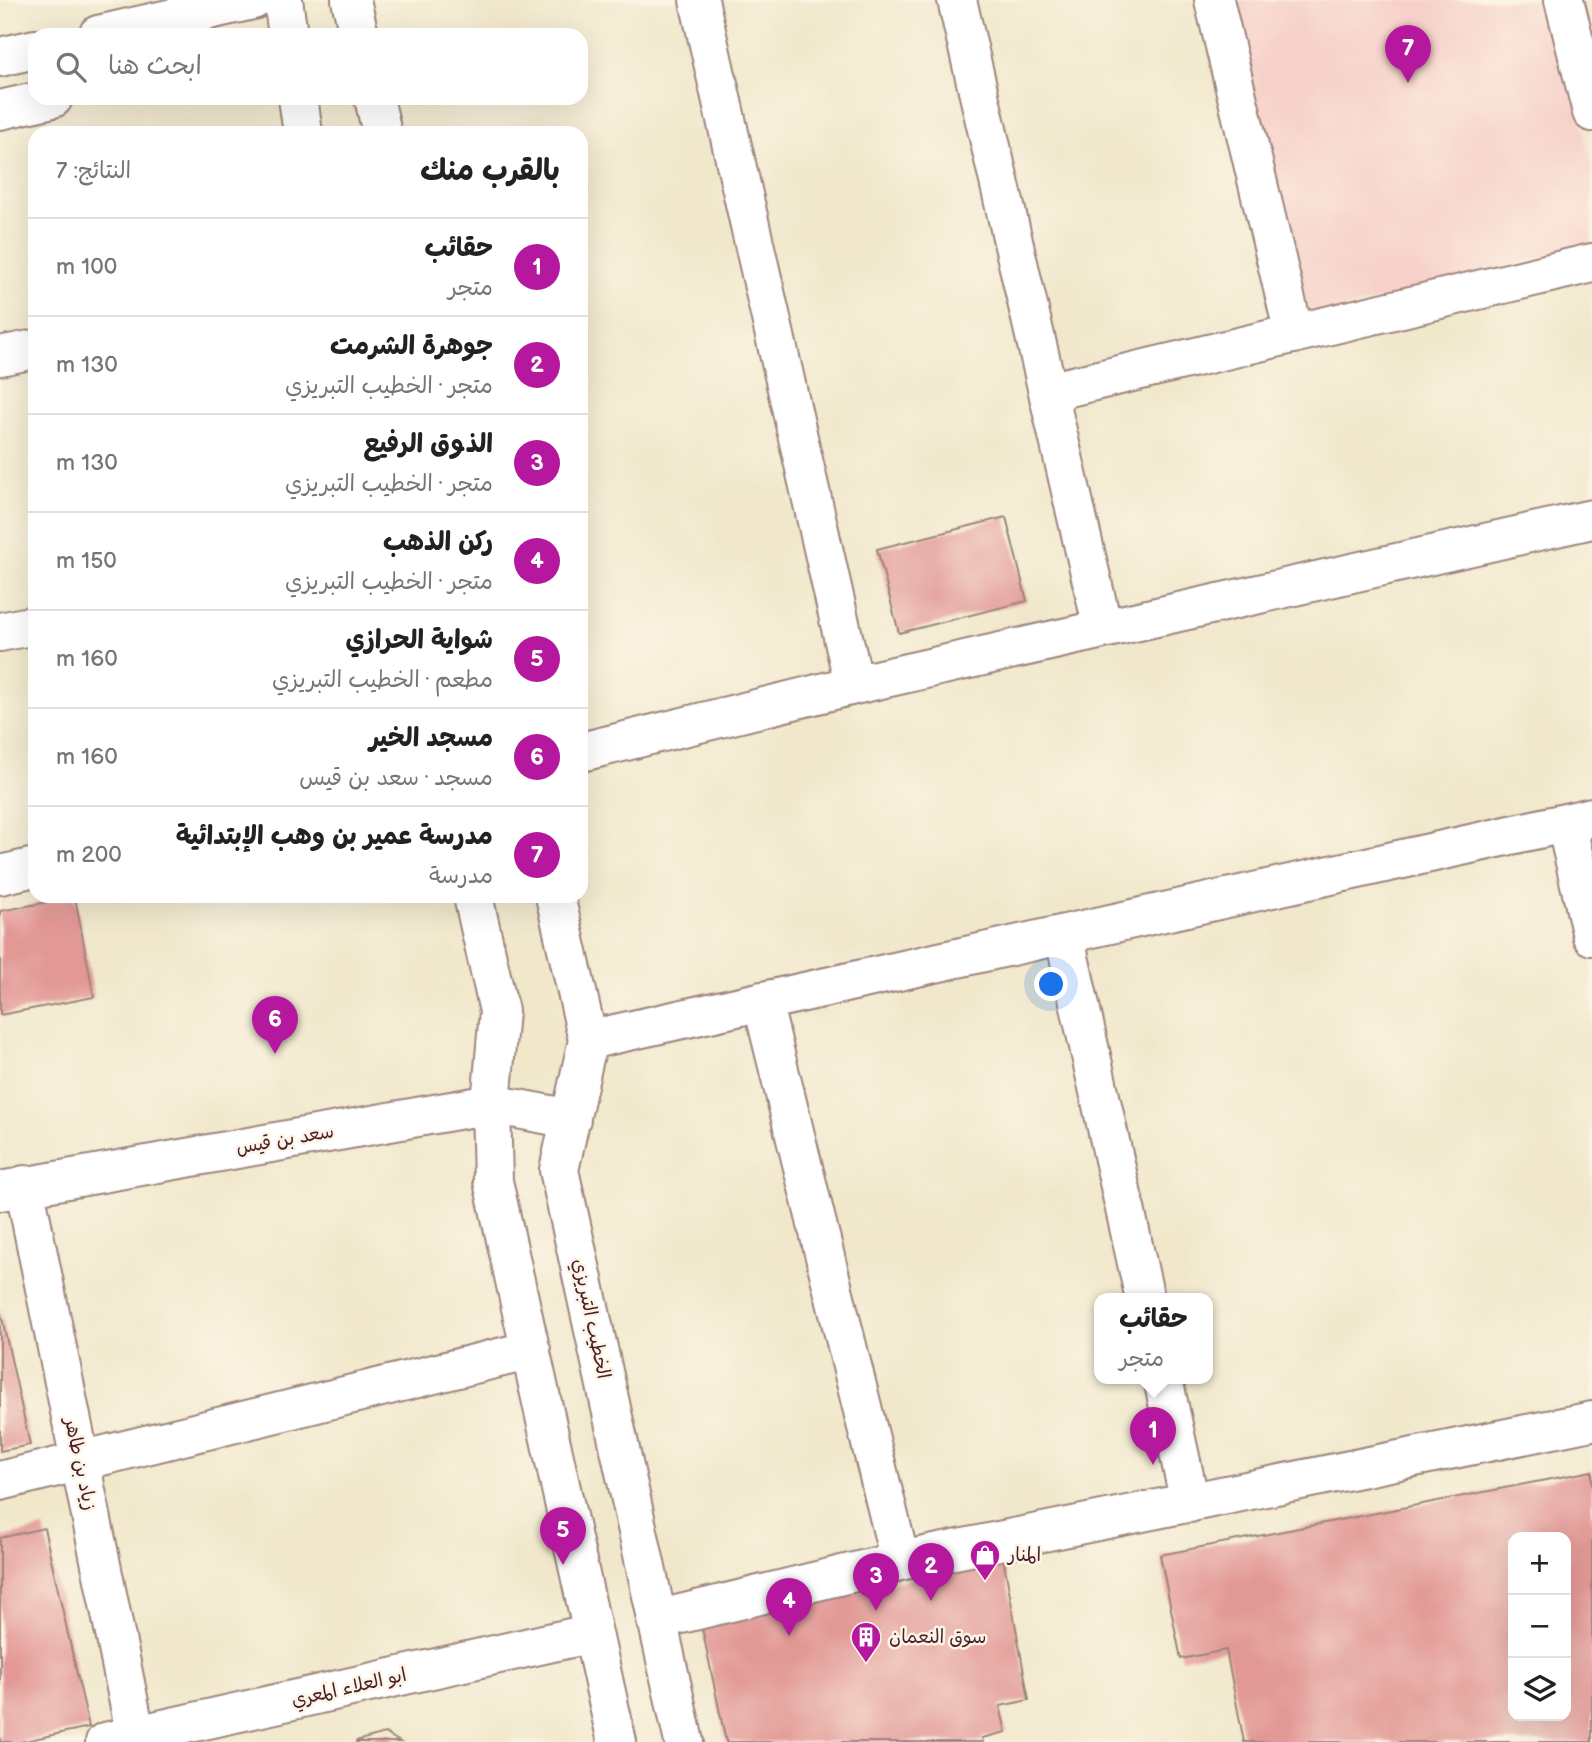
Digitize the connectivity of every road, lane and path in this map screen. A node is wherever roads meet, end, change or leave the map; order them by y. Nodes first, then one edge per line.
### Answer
1 (253, 0) edge
2 (283, 0) edge
3 (351, 0) edge
4 (699, 0) edge
5 (957, 0) edge
6 (1214, 0) edge
7 (1564, 0) edge
8 (129, 28) edge
9 (287, 28) edge
10 (357, 28) edge
11 (28, 51) edge
12 (0, 57) edge
13 (28, 104) edge
14 (299, 105) edge
15 (376, 105) edge
16 (0, 110) edge
17 (1592, 112) edge
18 (302, 126) edge
19 (380, 126) edge
20 (1592, 263) edge
21 (1294, 334) junction
22 (28, 350) edge
23 (0, 356) edge
24 (1048, 392) junction
25 (1592, 519) edge
26 (28, 626) edge
27 (1102, 629) junction
28 (0, 632) edge
29 (854, 685) junction
30 (588, 750) edge
31 (1579, 820) edge
32 (28, 869) edge
33 (0, 875) edge
34 (475, 903) edge
35 (557, 903) edge
36 (1064, 934) junction
37 (1592, 936) edge
38 (762, 1001) junction
39 (588, 1040) junction
40 (491, 1104) junction
41 (570, 1119) junction
42 (12, 1188) edge
43 (1144, 1293) edge
44 (531, 1350) junction
45 (1164, 1384) edge
46 (1592, 1421) edge
47 (79, 1462) junction
48 (0, 1481) edge
49 (1190, 1503) junction
50 (900, 1561) junction
51 (656, 1620) junction
52 (593, 1633) junction
53 (126, 1740) edge
54 (617, 1742) edge
55 (684, 1742) edge

1 - 8 street
2 - 9 street
3 - 10 street
4 - 29 street
5 - 24 street
6 - 21 street
7 - 17 street
11 - 12 street
13 - 16 street
14 - 18 street
15 - 19 street
20 - 21 street
21 - 24 street
22 - 23 street
24 - 27 street
25 - 27 street
26 - 28 street
27 - 29 street
29 - 30 street
31 - 36 street
31 - 37 street
32 - 33 street
34 - 40 street
35 - 39 street, الخطيب التبريزي
36 - 38 street
36 - 43 street
38 - 39 street
38 - 50 street
39 - 41 street, الخطيب التبريزي
40 - 41 street, سعد بن قيس
40 - 42 street, سعد بن قيس
40 - 44 street
41 - 51 street, الخطيب التبريزي
42 - 47 street, زياد بن طاهر
44 - 47 street
44 - 52 street
45 - 49 street
46 - 49 street
47 - 48 street
47 - 53 street, زياد بن طاهر
49 - 50 street
50 - 51 street
51 - 55 street, الخطيب التبريزي
52 - 53 street, ابو العلاء المعري
52 - 54 street

